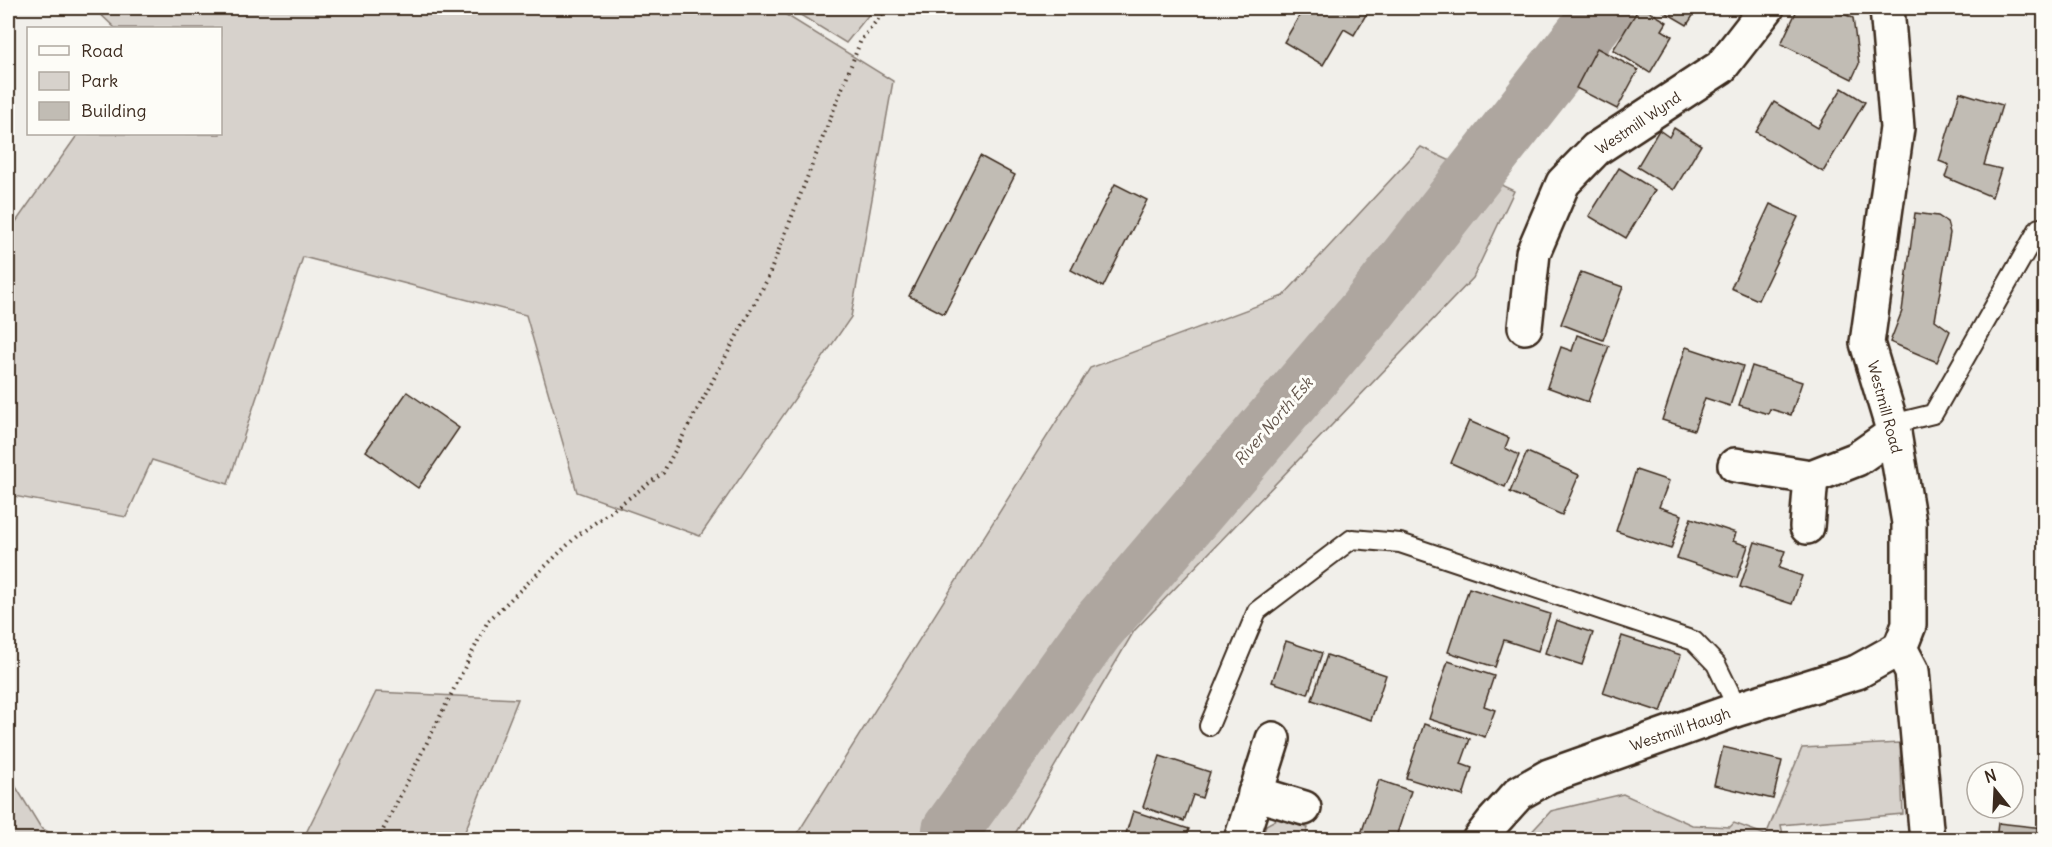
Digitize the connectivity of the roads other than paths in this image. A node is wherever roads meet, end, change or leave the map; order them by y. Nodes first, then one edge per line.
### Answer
1 (1767, 8) edge
2 (1887, 8) edge
3 (2039, 228) dead end
4 (1525, 327) dead end
5 (1893, 428) junction
6 (1735, 465) dead end
7 (1811, 477) junction
8 (1807, 527) dead end
9 (1900, 648) junction
10 (1738, 709) junction
11 (1209, 726) dead end
12 (1273, 739) dead end
13 (1255, 793) junction
14 (1304, 808) dead end
15 (1240, 840) edge
16 (1479, 840) edge
17 (1927, 840) edge

1 - 4 street, Westmill Wynd
2 - 5 street, Westmill Road
3 - 5 lane
5 - 7 street
5 - 9 street, Westmill Road
6 - 7 street
7 - 8 street
9 - 10 street, Westmill Haugh
9 - 17 street
10 - 11 lane
10 - 16 street, Westmill Haugh
12 - 13 street
13 - 14 street
13 - 15 street

